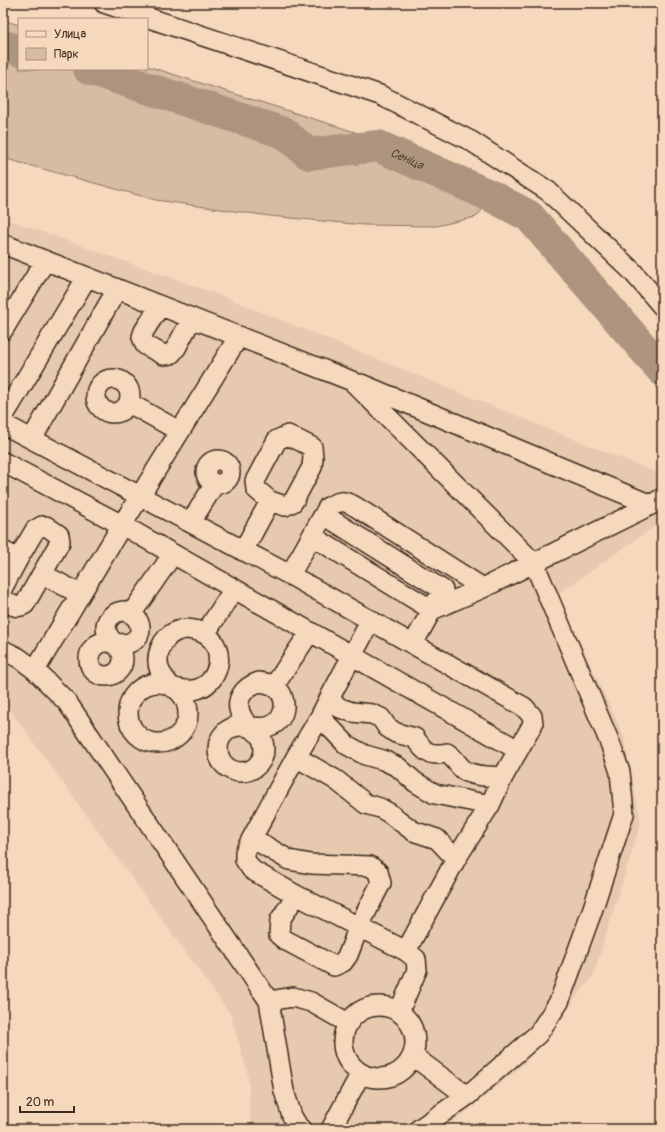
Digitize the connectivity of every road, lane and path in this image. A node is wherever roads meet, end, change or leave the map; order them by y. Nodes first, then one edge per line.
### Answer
1 (104, 3) edge
2 (3, 244) edge
3 (44, 260) junction
4 (87, 277) junction
5 (117, 289) junction
6 (160, 306) junction
7 (662, 306) edge
8 (192, 318) junction
9 (3, 330) edge
10 (239, 336) junction
11 (352, 381) junction
12 (128, 403) dead end
13 (3, 417) edge
14 (3, 424) edge
15 (179, 432) junction
16 (32, 439) junction
17 (6, 469) edge
18 (214, 484) dead end
19 (140, 496) junction
20 (270, 502) dead end
21 (657, 502) edge
22 (324, 515) junction
23 (191, 522) junction
24 (122, 526) junction
25 (312, 536) junction
26 (243, 551) junction
27 (173, 554) junction
28 (10, 555) edge
29 (534, 563) junction
30 (455, 570) junction
31 (42, 574) junction
32 (290, 575) junction
33 (3, 587) edge
34 (234, 588) junction
35 (483, 588) junction
36 (443, 590) junction
37 (80, 594) junction
38 (3, 599) edge
39 (432, 610) junction
40 (371, 620) junction
41 (310, 632) junction
42 (205, 634) junction
43 (113, 643) dead end
44 (413, 644) junction
45 (3, 650) edge
46 (352, 656) junction
47 (35, 670) junction
48 (274, 686) junction
49 (329, 699) junction
50 (320, 717) junction
51 (518, 750) junction
52 (296, 757) junction
53 (503, 777) junction
54 (490, 805) junction
55 (252, 838) junction
56 (456, 859) junction
57 (296, 895) junction
58 (359, 926) junction
59 (406, 951) junction
60 (269, 1001) junction
61 (399, 1012) junction
62 (348, 1023) junction
63 (413, 1056) junction
64 (361, 1074) junction
65 (467, 1096) junction
66 (301, 1129) edge
67 (331, 1129) edge
68 (419, 1129) edge

1 - 7 lane
2 - 3 lane
3 - 4 lane
3 - 9 lane
4 - 5 lane
4 - 13 lane
5 - 6 lane
5 - 16 lane
6 - 8 lane
6 - 8 lane
8 - 10 lane
10 - 11 lane
10 - 15 lane
11 - 21 lane
11 - 29 lane
12 - 15 lane
14 - 16 lane
15 - 19 lane
16 - 19 lane
17 - 24 lane
18 - 23 lane
19 - 23 lane
19 - 24 lane
20 - 26 lane
21 - 29 lane
22 - 25 lane
22 - 30 lane
22 - 36 lane
23 - 26 lane
24 - 27 lane
24 - 37 lane
25 - 32 lane
25 - 39 lane
26 - 32 lane
27 - 34 lane
27 - 43 lane
28 - 31 lane
28 - 33 lane
29 - 35 lane
29 - 65 lane
30 - 35 lane
30 - 36 lane
31 - 37 lane
31 - 38 lane
32 - 40 lane
34 - 41 lane
34 - 42 lane
35 - 39 lane
36 - 39 lane
37 - 47 lane
39 - 44 lane
40 - 44 lane
40 - 46 lane
41 - 46 lane
41 - 48 lane
42 - 42 lane
44 - 51 lane
45 - 47 lane
46 - 49 lane
46 - 51 lane
47 - 60 lane
48 - 48 lane
49 - 50 lane
49 - 53 lane
50 - 52 lane
50 - 54 lane
51 - 53 lane
52 - 55 lane
52 - 56 lane
53 - 54 lane
54 - 56 lane
55 - 57 lane
55 - 58 lane
56 - 59 lane
57 - 58 lane
57 - 58 lane
58 - 59 lane
59 - 61 lane
60 - 62 lane
60 - 66 lane
61 - 62 lane
61 - 63 lane
62 - 64 lane
63 - 64 lane
63 - 65 lane
64 - 67 lane
65 - 68 lane

